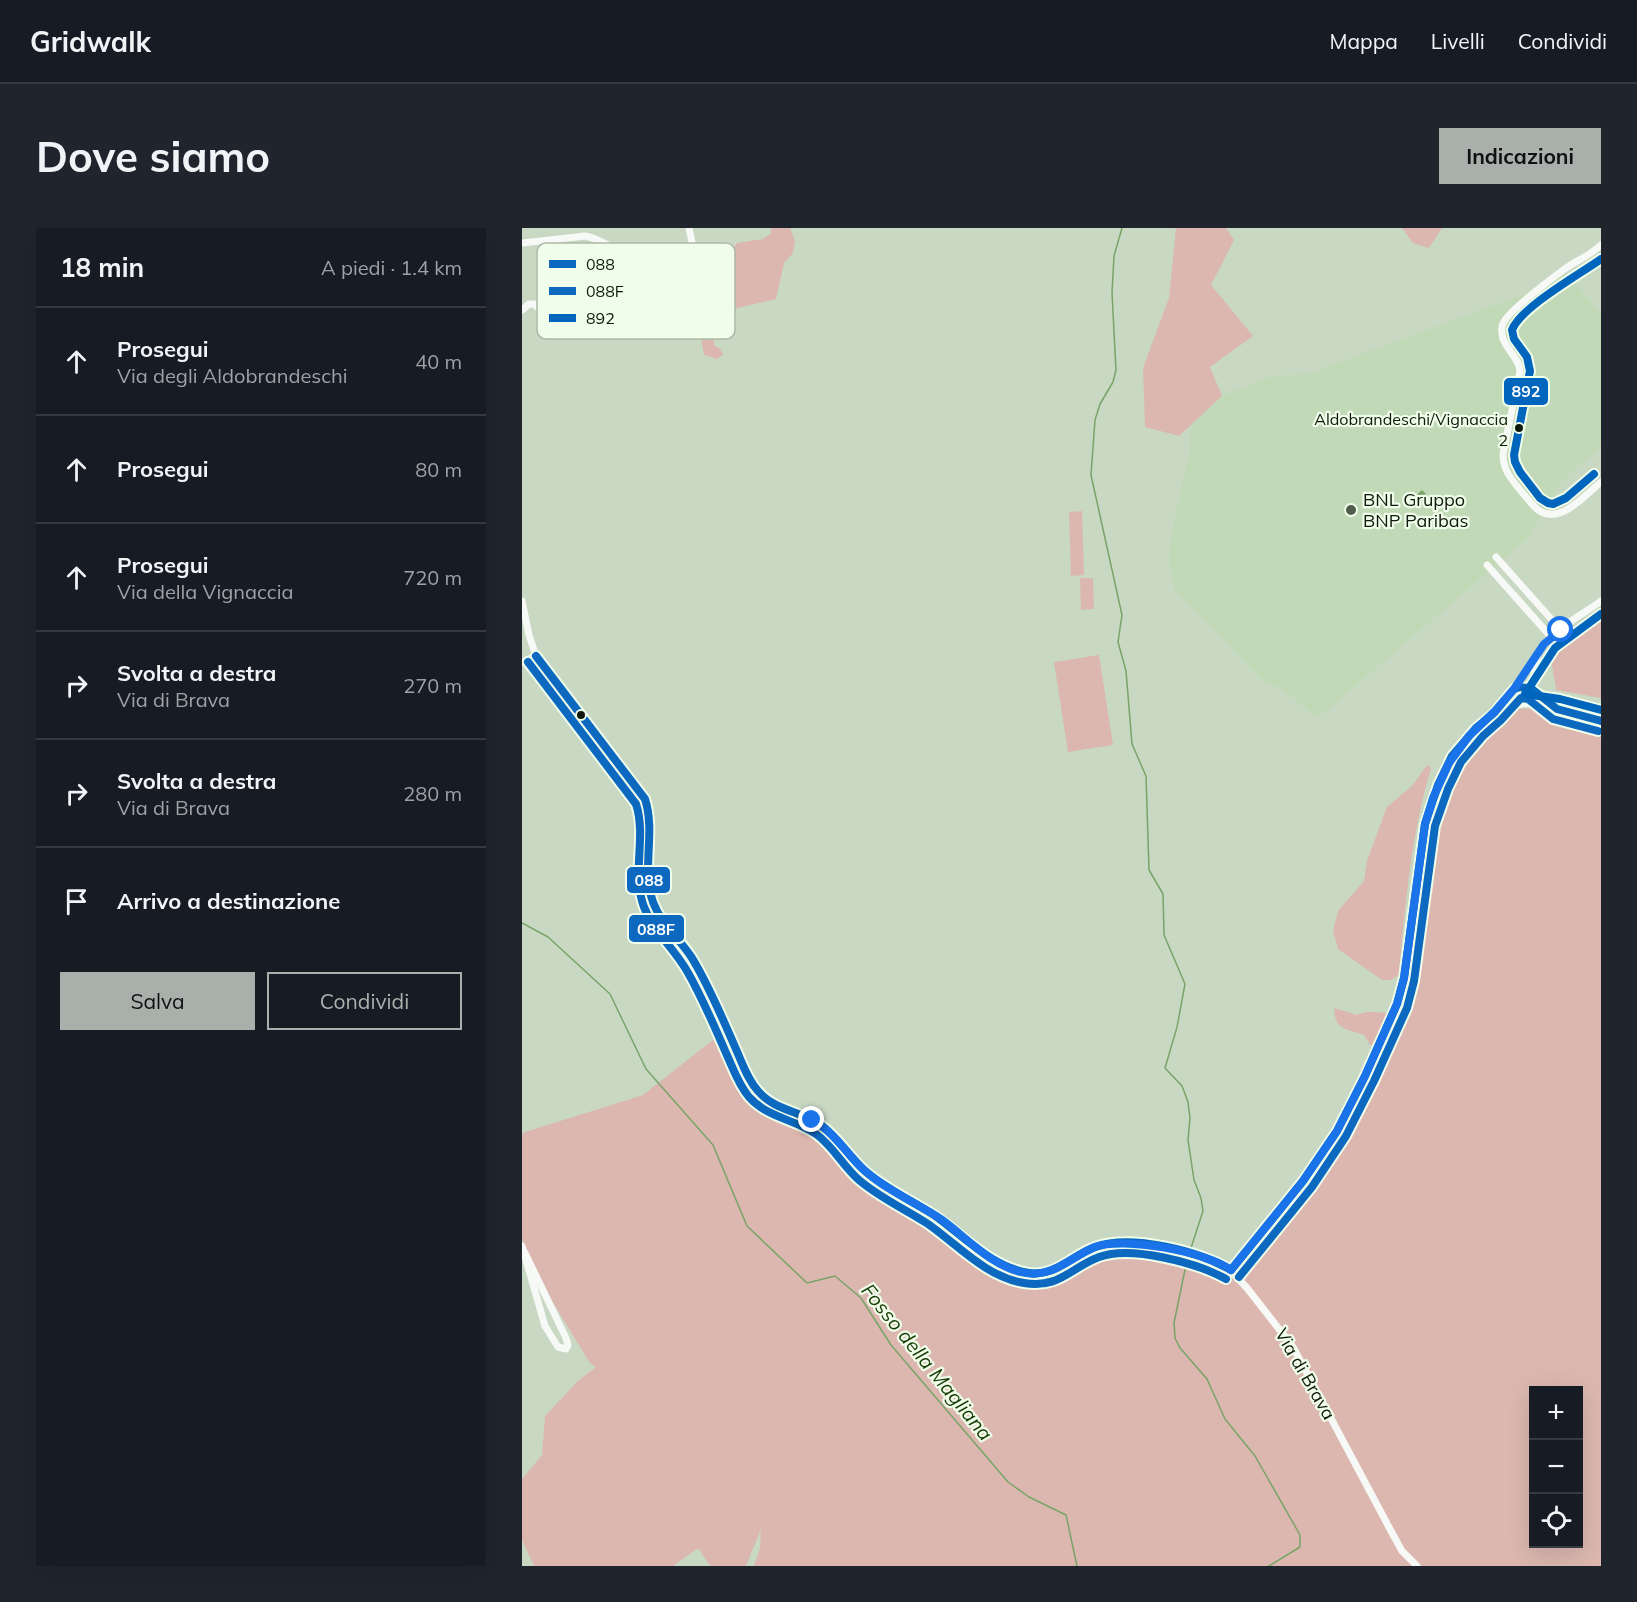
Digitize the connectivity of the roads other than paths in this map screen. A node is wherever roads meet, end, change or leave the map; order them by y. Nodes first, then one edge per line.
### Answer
1 (689, 228) edge
2 (522, 243) edge
3 (603, 243) edge
4 (692, 243) edge
5 (1601, 245) edge
6 (537, 306) edge
7 (522, 310) edge
8 (1601, 482) edge
9 (1496, 557) dead end
10 (1487, 565) dead end
11 (522, 601) edge
12 (1601, 601) edge
13 (1561, 630) junction
14 (1551, 637) junction
15 (1538, 655) junction
16 (536, 656) junction
17 (522, 662) edge
18 (1514, 689) junction
19 (1532, 689) junction
20 (1521, 704) junction
21 (1557, 709) junction
22 (1494, 712) junction
23 (1601, 721) edge
24 (523, 1250) edge
25 (1231, 1270) junction
26 (1417, 1566) edge

1 - 4 street
2 - 3 street
5 - 8 street
6 - 7 street
9 - 13 street
10 - 14 street
11 - 16 street, Via di Brava
12 - 13 street
13 - 14 street
14 - 15 street
15 - 18 street
15 - 19 street
16 - 17 street
16 - 25 street, Via di Brava
18 - 19 street
18 - 20 street
18 - 22 street
19 - 20 street
19 - 21 street
20 - 21 street
20 - 22 street
21 - 23 street
22 - 25 street
24 - 24 street
25 - 26 street, Via di Brava

